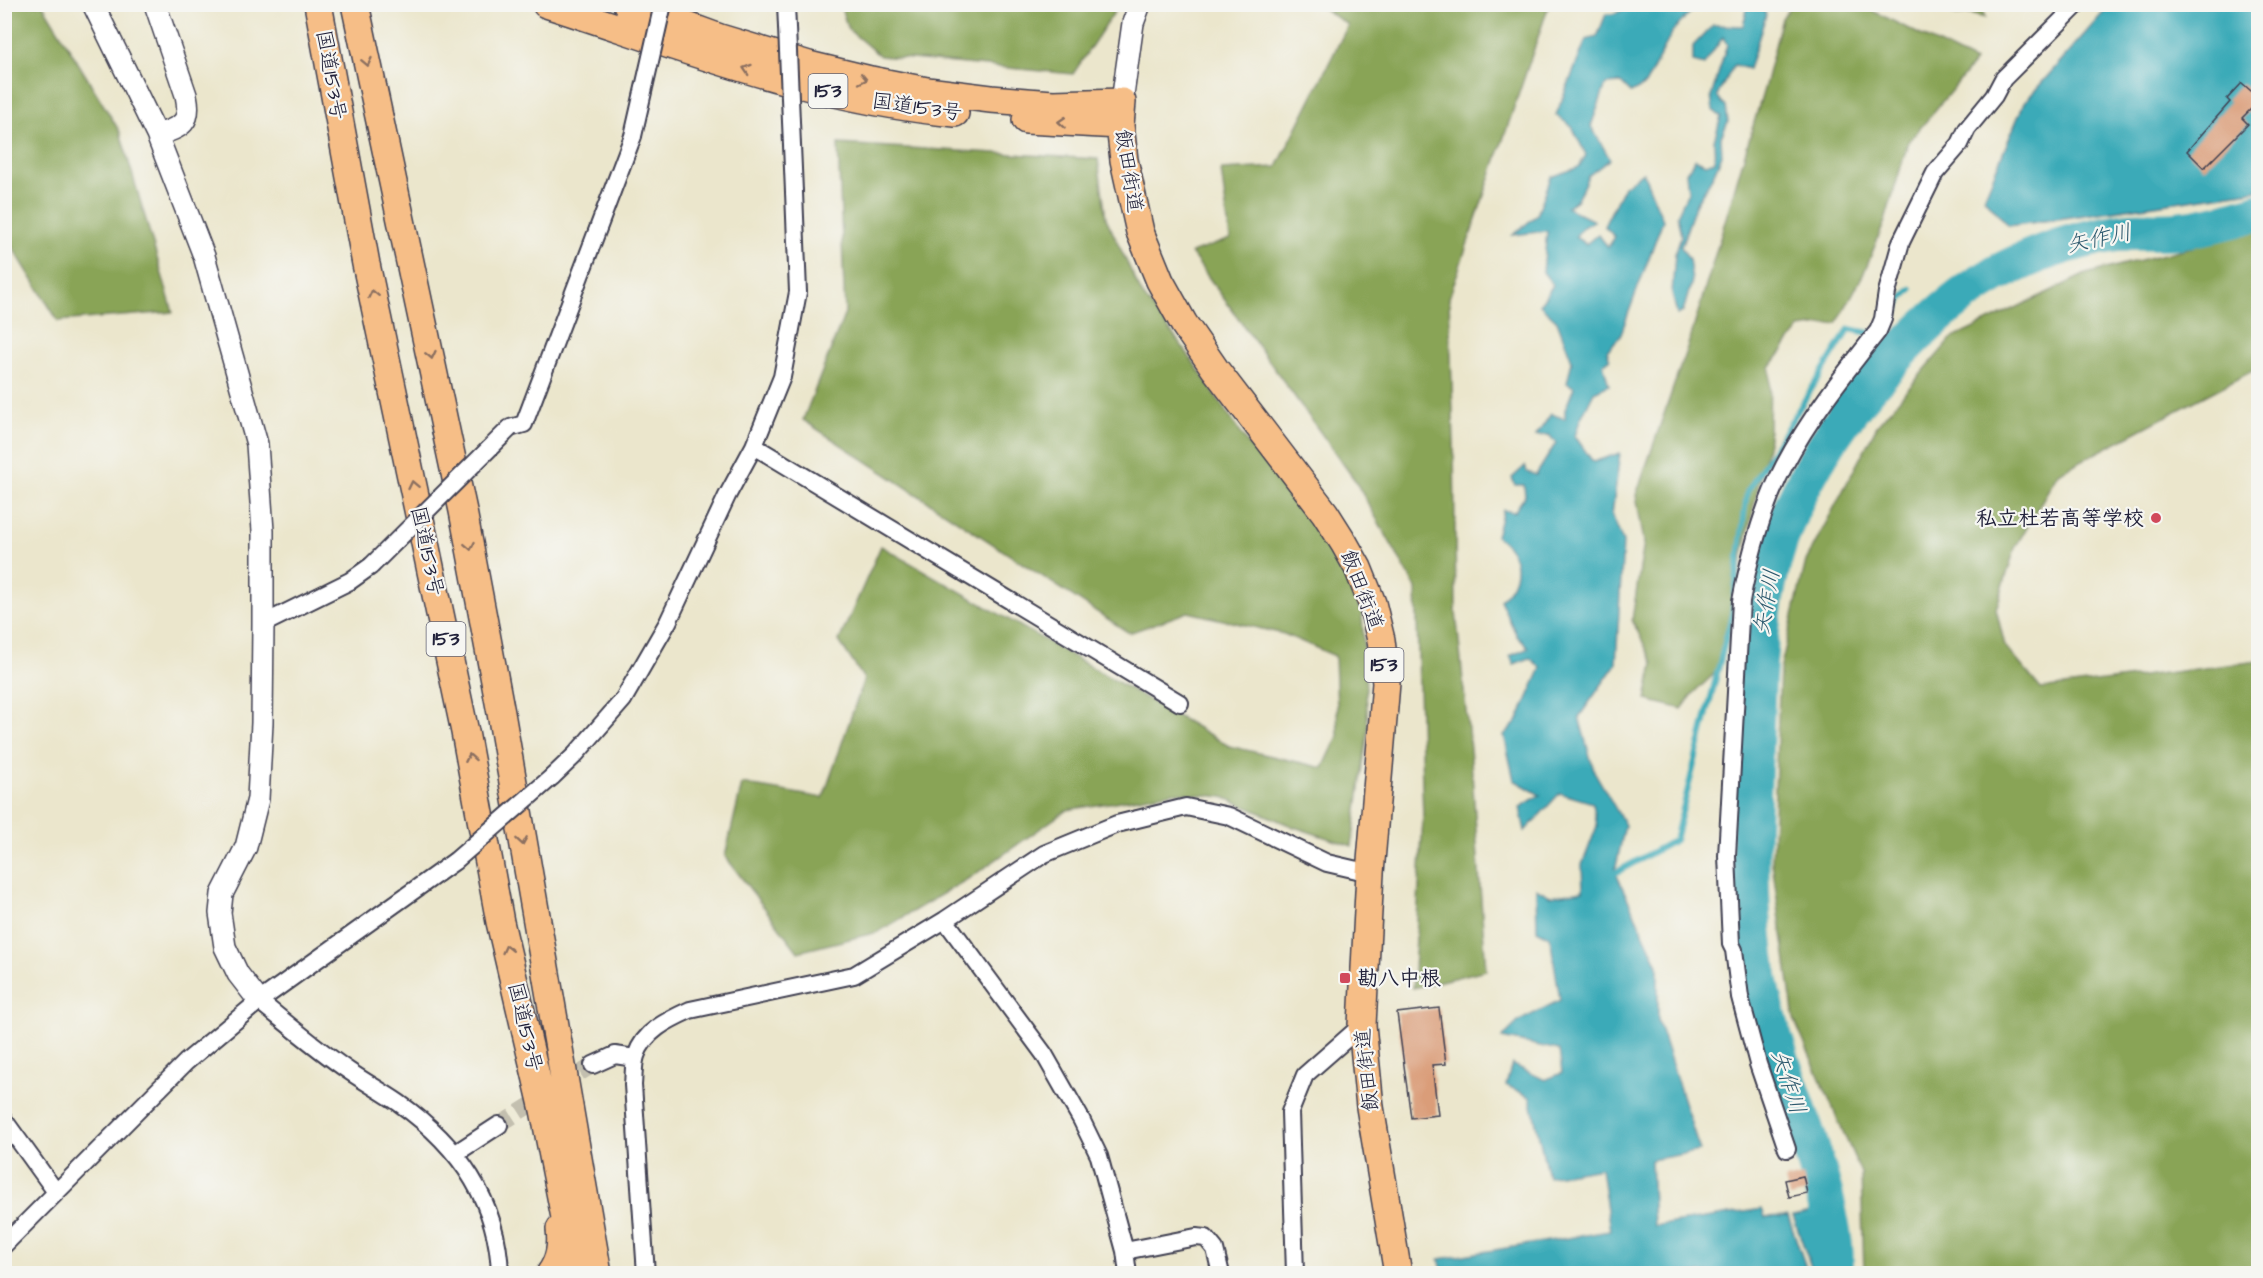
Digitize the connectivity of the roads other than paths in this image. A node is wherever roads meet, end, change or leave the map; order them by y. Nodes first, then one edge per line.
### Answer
1 (93, 4) edge
2 (155, 4) edge
3 (318, 4) edge
4 (355, 4) edge
5 (546, 4) edge
6 (627, 4) edge
7 (663, 4) edge
8 (786, 4) edge
9 (1140, 4) edge
10 (2078, 4) edge
11 (1121, 113) junction
12 (157, 135) junction
13 (754, 446) junction
14 (263, 624) junction
15 (1180, 703) dead end
16 (1370, 873) junction
17 (945, 920) junction
18 (259, 1001) junction
19 (1362, 1025) junction
20 (635, 1058) junction
21 (593, 1065) tunnel mouth
22 (544, 1110) junction
23 (4, 1120) edge
24 (500, 1125) tunnel mouth
25 (1787, 1149) dead end
26 (456, 1153) junction
27 (56, 1192) junction
28 (4, 1245) edge
29 (1125, 1251) junction
30 (500, 1274) edge
31 (550, 1274) edge
32 (576, 1274) edge
33 (598, 1274) edge
34 (646, 1274) edge
35 (1128, 1274) edge
36 (1221, 1274) edge
37 (1295, 1274) edge
38 (1398, 1274) edge

1 - 12 street
2 - 12 street
22 -> 3 highway, 国道153号 / 153
4 -> 33 highway, 国道153号 / 153
11 -> 5 highway, 国道153号 / 153
6 -> 11 highway, 国道153号 / 153
7 - 14 street, bridge
8 - 13 street, bridge
9 - 11 street, 飯田街道
10 - 25 street
11 - 16 highway, 飯田街道 / 153
12 - 14 street
13 - 15 street
13 - 18 street, bridge
14 - 18 street
16 - 17 street
16 - 19 highway, 飯田街道 / 153
17 - 20 street
17 - 29 street
18 - 26 street
18 - 27 street
19 - 37 street
19 - 38 highway, 飯田街道 / 153
20 - 21 street
20 - 34 street
22 - 31 highway
22 - 32 highway, 国道153号 / 153
23 - 27 street
24 - 26 street
26 - 30 street
27 - 28 street
29 - 35 street
29 - 36 street

